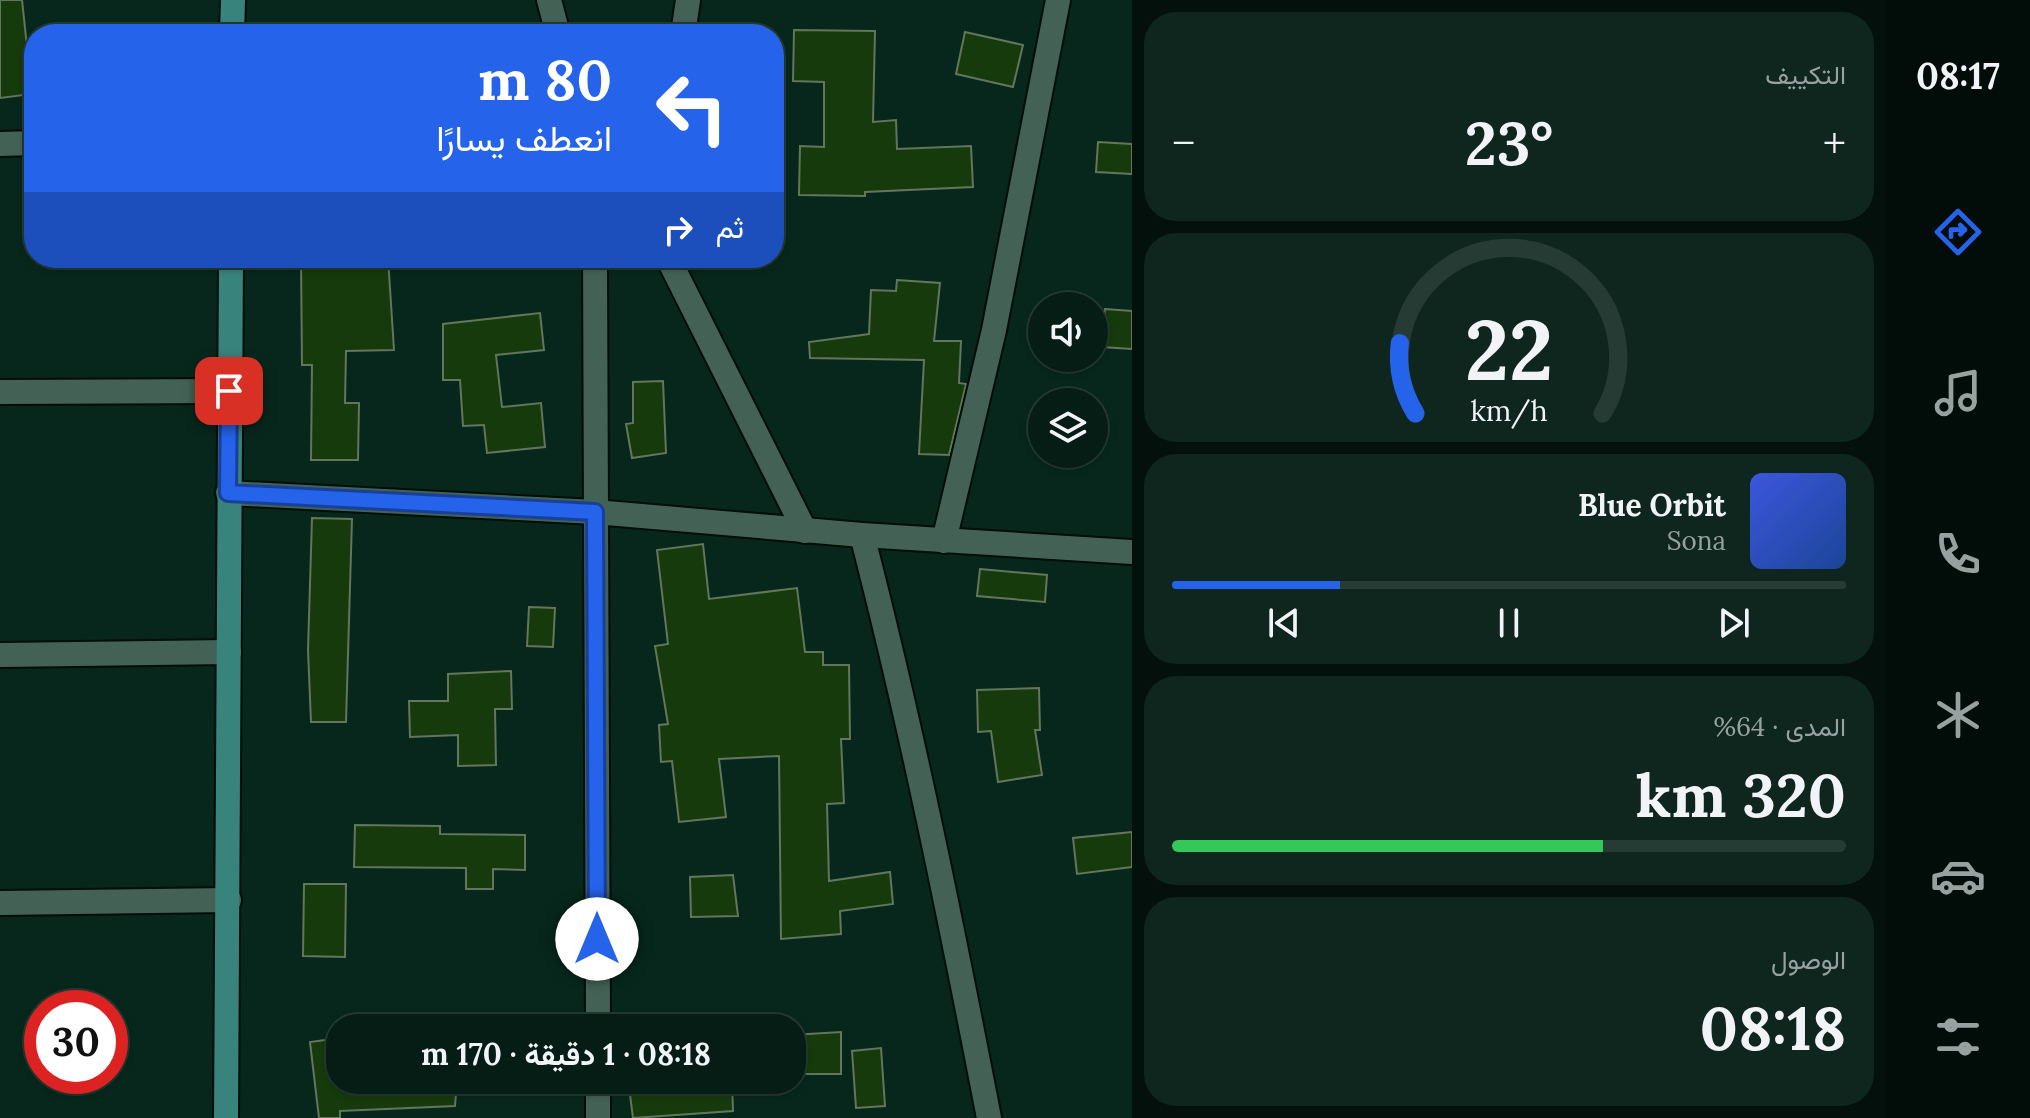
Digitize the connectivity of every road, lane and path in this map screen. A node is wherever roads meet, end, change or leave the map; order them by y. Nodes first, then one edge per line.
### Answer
1 (233, 0) edge
2 (549, 0) edge
3 (688, 0) edge
4 (1058, 0) edge
5 (232, 24) edge
6 (555, 24) edge
7 (684, 24) edge
8 (24, 143) edge
9 (0, 144) edge
10 (231, 268) edge
11 (595, 268) edge
12 (673, 268) edge
13 (229, 391) junction
14 (0, 392) edge
15 (228, 493) junction
16 (595, 512) junction
17 (805, 531) junction
18 (862, 535) junction
19 (944, 541) junction
20 (1132, 552) edge
21 (229, 652) junction
22 (0, 655) edge
23 (229, 900) junction
24 (0, 903) edge
25 (598, 1014) edge
26 (598, 1094) edge
27 (226, 1118) edge
28 (598, 1118) edge
29 (989, 1118) edge

1 - 5 main road
2 - 6 street
3 - 7 street
4 - 19 street
8 - 9 street
10 - 13 main road
11 - 16 street
12 - 17 street
13 - 14 street
13 - 15 main road
15 - 16 street
15 - 21 main road
16 - 17 street
16 - 25 street
17 - 18 street
18 - 19 street
18 - 29 street
19 - 20 street
21 - 22 street
21 - 23 main road
23 - 24 street
23 - 27 main road
26 - 28 street

